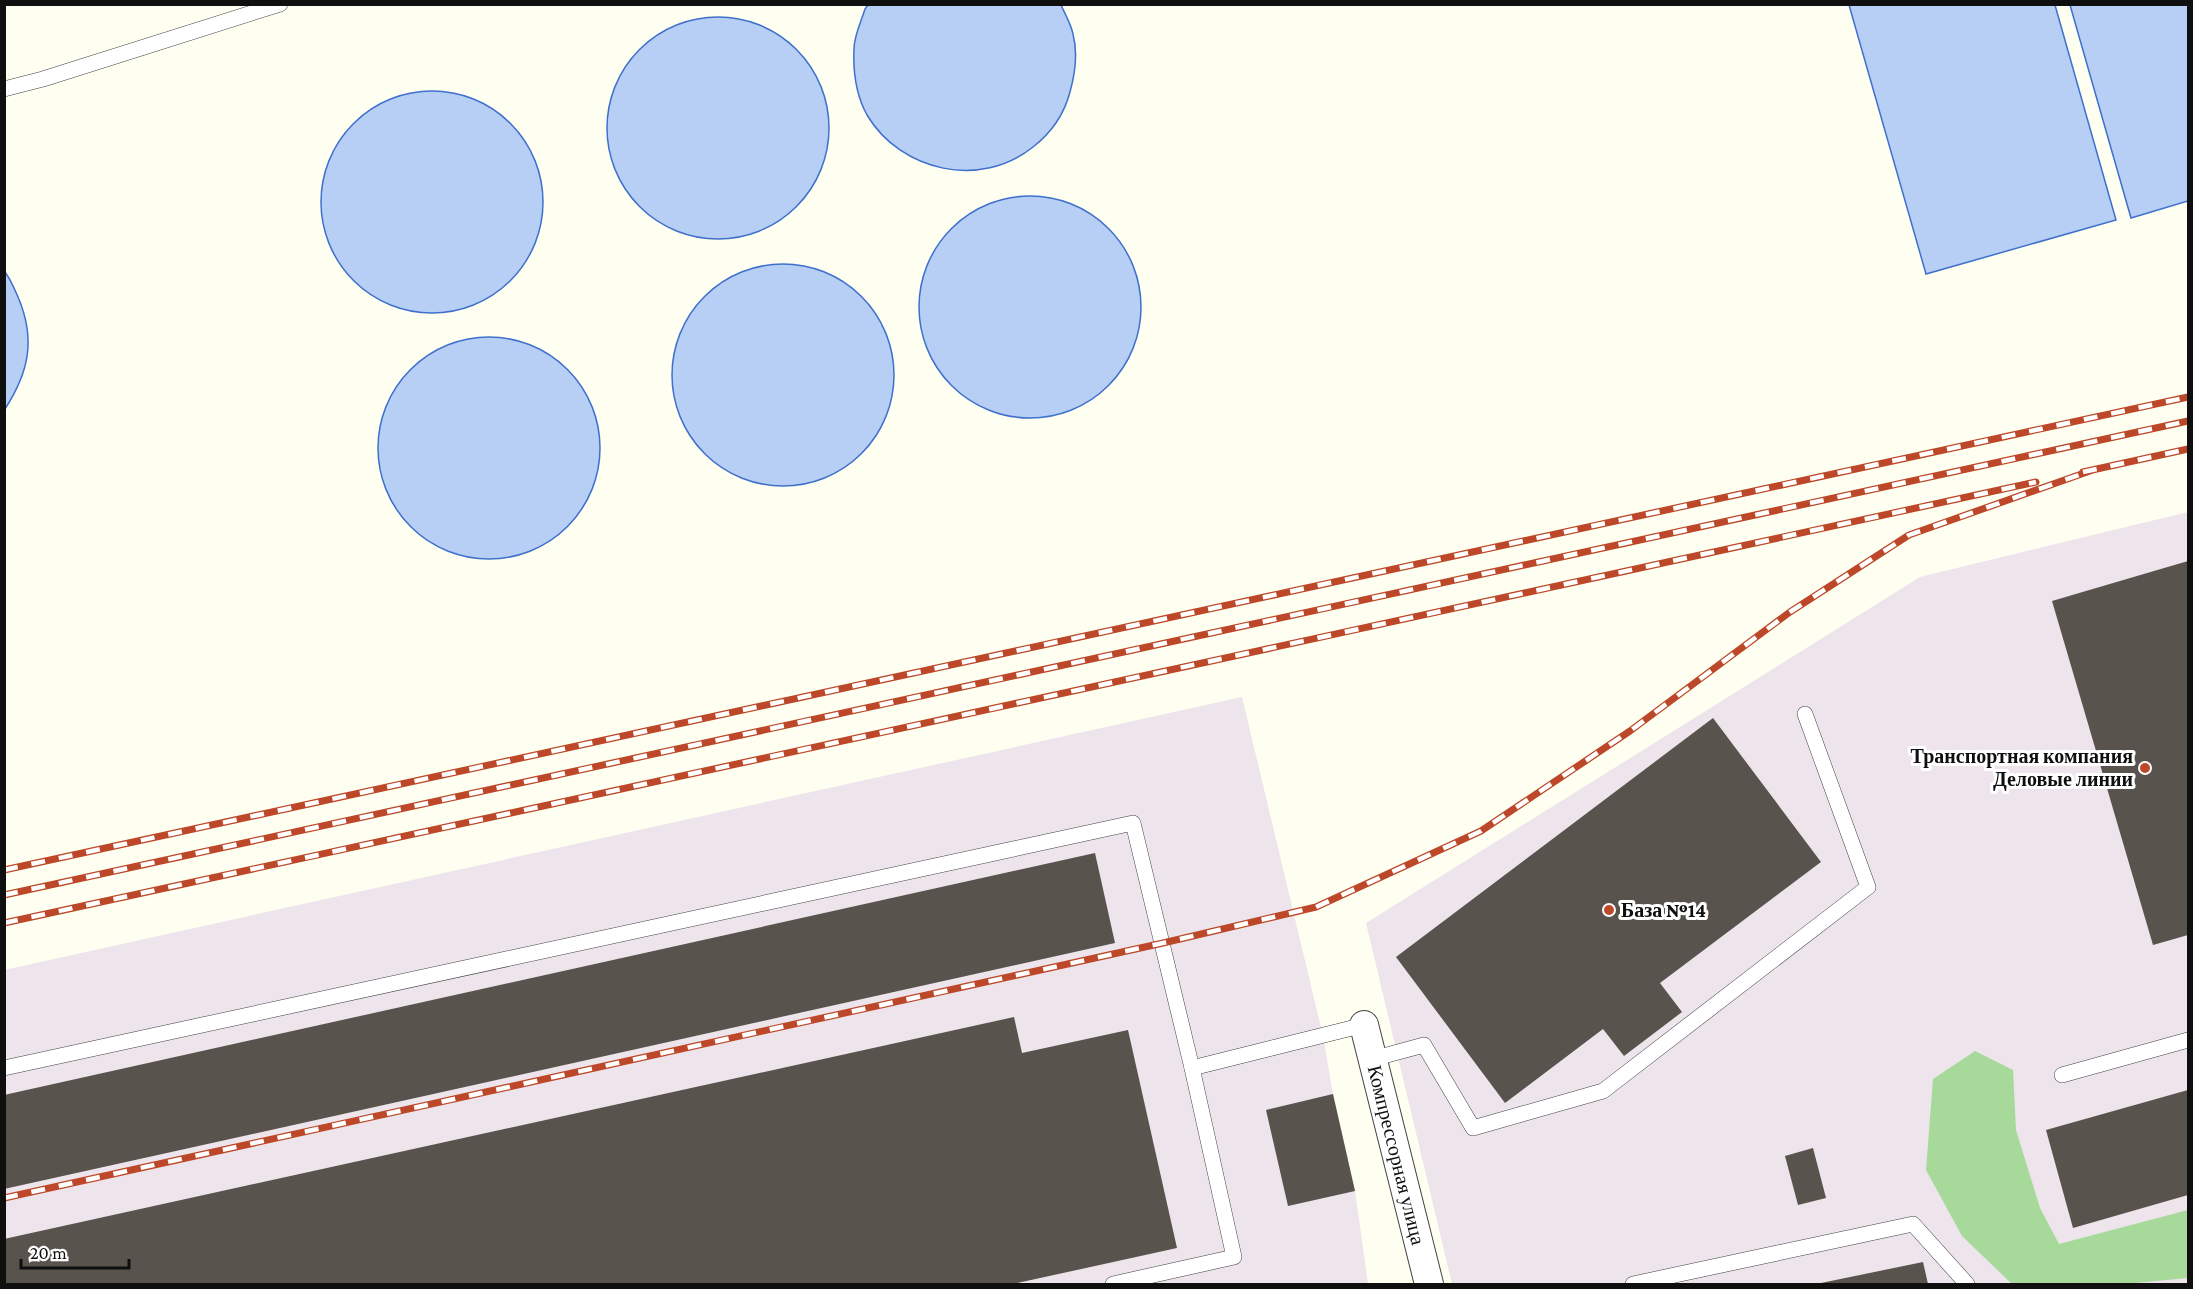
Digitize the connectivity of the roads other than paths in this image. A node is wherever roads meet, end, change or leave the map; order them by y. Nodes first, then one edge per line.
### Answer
1 (280, 4) edge
2 (4, 89) edge
3 (1805, 714) dead end
4 (1364, 1025) joint
5 (2188, 1040) edge
6 (1372, 1059) junction
7 (4, 1068) edge
8 (1192, 1068) junction
9 (2062, 1075) dead end
10 (1113, 1284) edge
11 (1430, 1284) edge
12 (1633, 1284) edge
13 (1967, 1284) edge

1 - 2 lane
3 - 6 lane
4 - 6 street, Компрессорная улица
4 - 8 lane
5 - 9 lane
6 - 11 street, Компрессорная улица
7 - 8 lane
8 - 10 lane
12 - 13 lane

